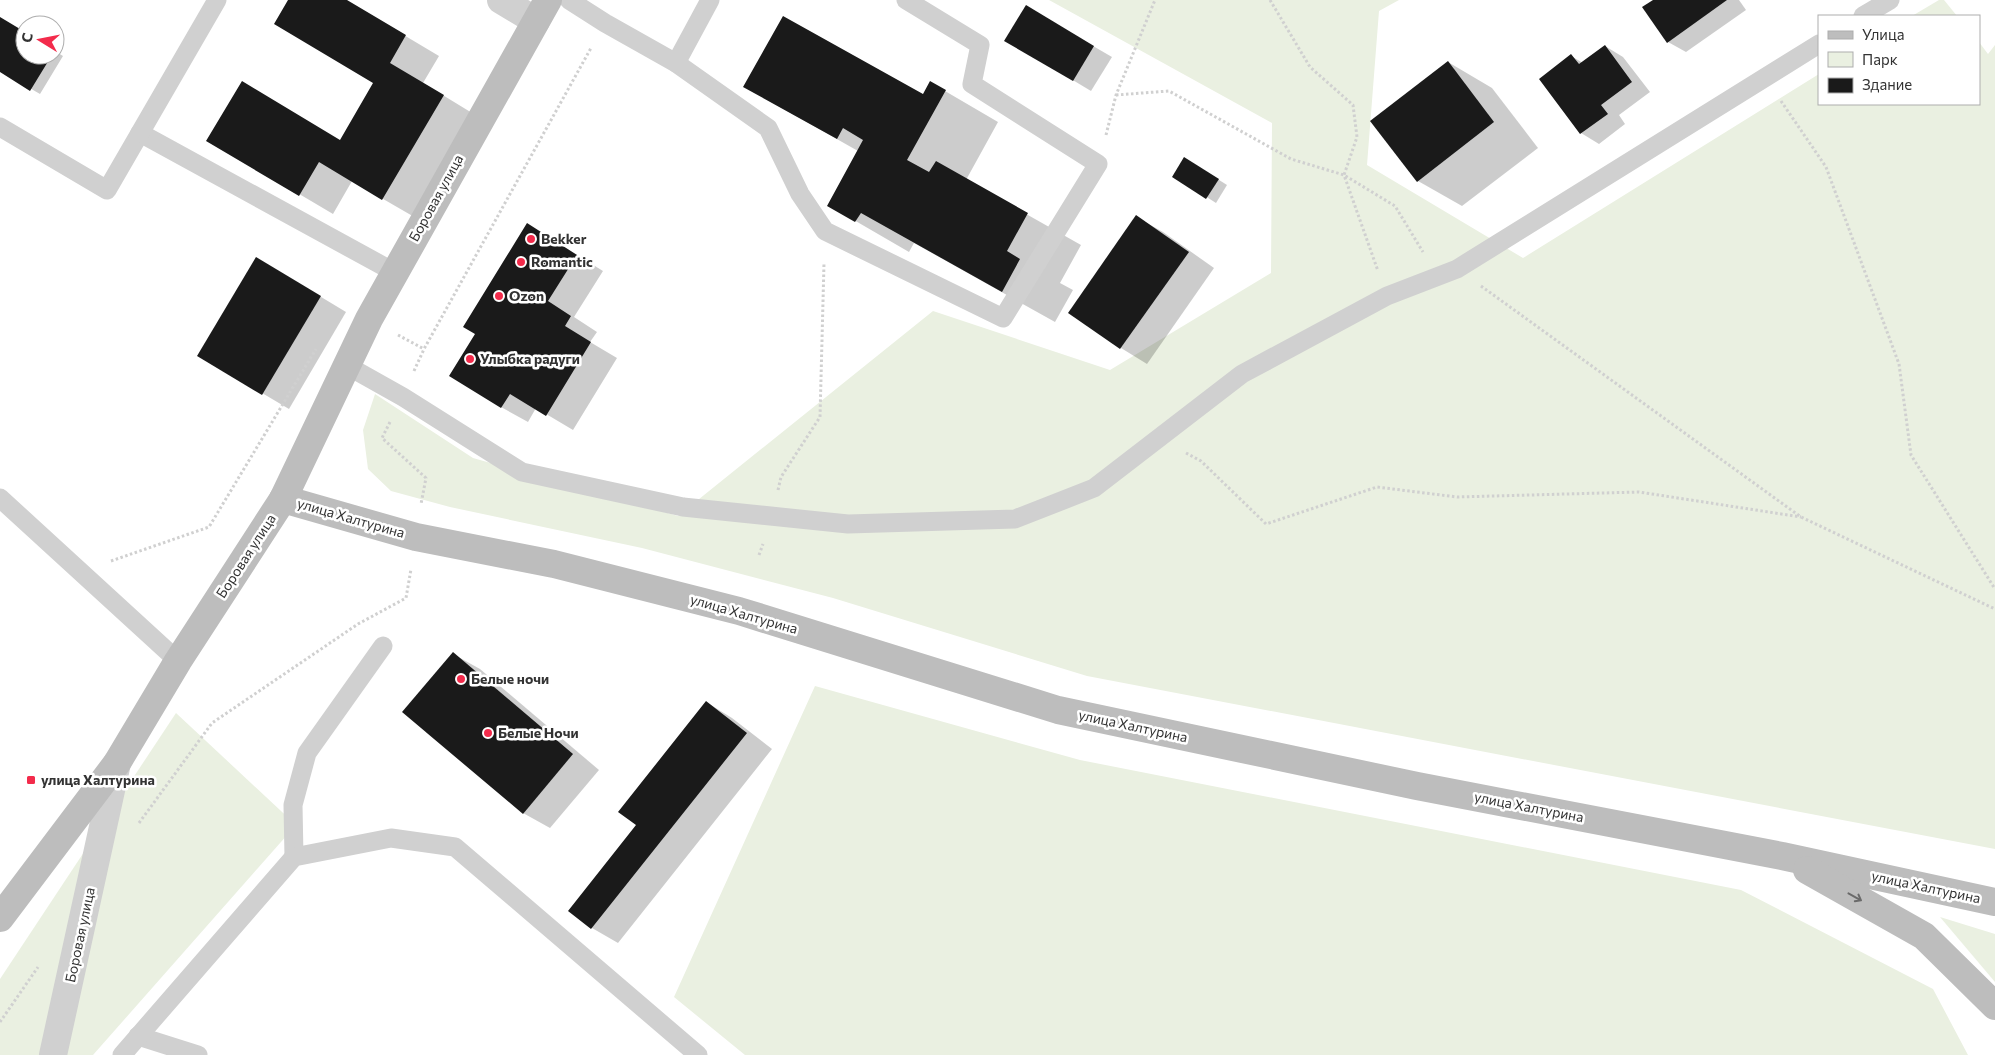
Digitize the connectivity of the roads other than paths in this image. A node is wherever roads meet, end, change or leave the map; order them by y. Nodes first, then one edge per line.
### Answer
1 (217, 0) edge
2 (501, 0) edge
3 (569, 0) edge
4 (710, 0) edge
5 (906, 0) edge
6 (1890, 0) edge
7 (542, 10) edge
8 (1865, 15) edge
9 (1818, 45) edge
10 (676, 63) junction
11 (0, 127) edge
12 (140, 133) junction
13 (394, 272) junction
14 (346, 365) junction
15 (0, 498) edge
16 (283, 499) junction
17 (383, 646) dead end
18 (178, 661) junction
19 (117, 763) junction
20 (1782, 856) junction
21 (294, 857) junction
22 (1995, 902) edge
23 (0, 918) edge
24 (1995, 1006) edge
25 (138, 1036) junction
26 (53, 1055) edge
27 (122, 1055) edge
28 (198, 1055) edge
29 (698, 1055) edge

1 - 12 lane
2 - 7 street
3 - 10 lane
4 - 10 lane
5 - 10 lane
6 - 8 lane
7 - 13 main road, Боровая улица
9 - 14 lane
11 - 12 lane
12 - 13 lane
13 - 14 main road, Боровая улица
14 - 16 main road, Боровая улица
15 - 18 lane
16 - 18 main road, Боровая улица
16 - 20 main road, улица Халтурина
17 - 21 lane
18 - 19 main road, Боровая улица
19 - 23 main road
19 - 26 street, Боровая улица
20 - 22 main road, улица Халтурина
20 -> 24 main road
21 - 25 lane
21 - 29 lane
25 - 27 lane
25 - 28 lane

